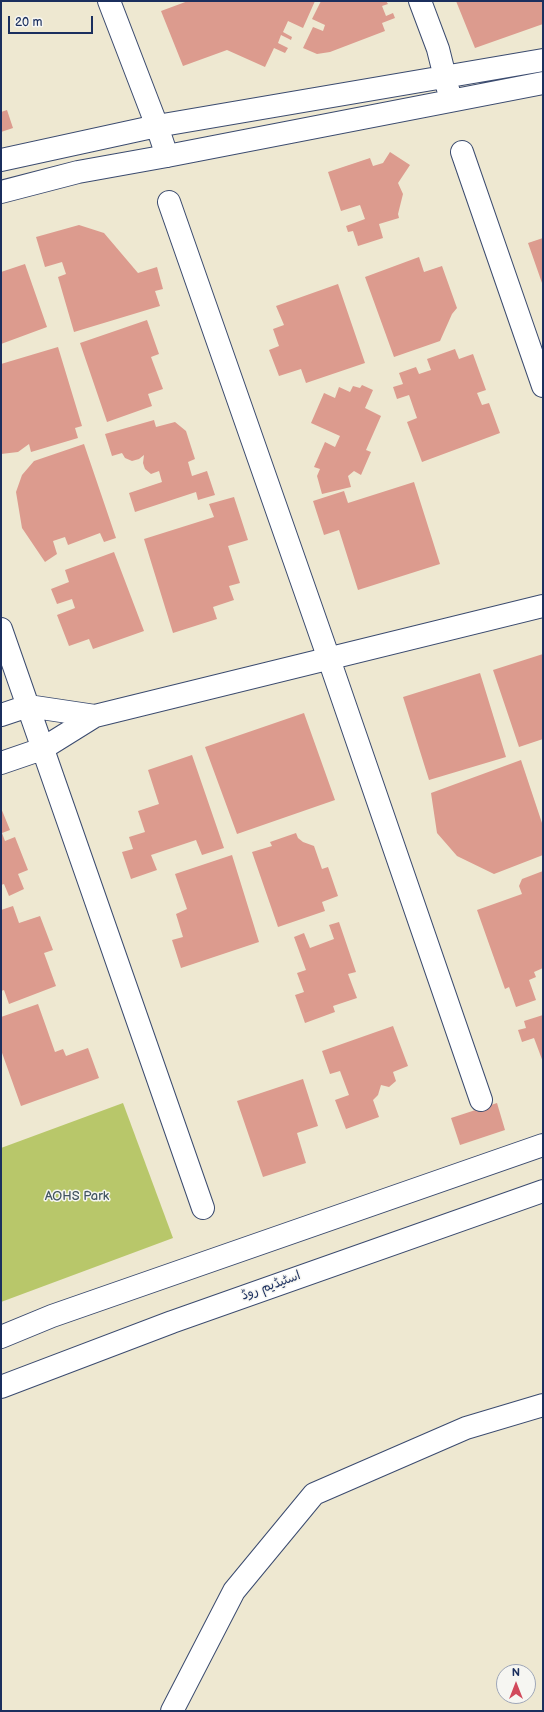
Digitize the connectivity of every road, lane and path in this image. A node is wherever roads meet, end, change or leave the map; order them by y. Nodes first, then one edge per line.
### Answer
1 (109, 1) edge
2 (420, 1) edge
3 (543, 60) edge
4 (445, 78) junction
5 (543, 84) edge
6 (450, 100) junction
7 (158, 126) junction
8 (462, 152) dead end
9 (167, 156) junction
10 (1, 160) edge
11 (1, 192) edge
12 (169, 202) dead end
13 (543, 386) edge
14 (543, 606) edge
15 (1, 629) edge
16 (329, 659) junction
17 (28, 706) junction
18 (1, 715) edge
19 (95, 716) junction
20 (42, 749) junction
21 (1, 763) edge
22 (481, 1100) dead end
23 (543, 1145) edge
24 (543, 1191) edge
25 (203, 1208) dead end
26 (1, 1336) edge
27 (1, 1387) edge
28 (543, 1405) edge
29 (172, 1711) edge

1 - 7 street
2 - 4 street
3 - 4 street
4 - 6 street
4 - 7 street
5 - 6 street
6 - 9 street
7 - 9 street
7 - 10 street
8 - 13 street
9 - 11 street
12 - 16 street
14 - 16 street
15 - 17 street
16 - 19 street
16 - 22 street
17 - 18 street
17 - 19 street
17 - 20 street
19 - 20 street
20 - 21 street
20 - 25 street
23 - 26 street
24 - 27 street, اسٹیڈیم روڈ
28 - 29 street

